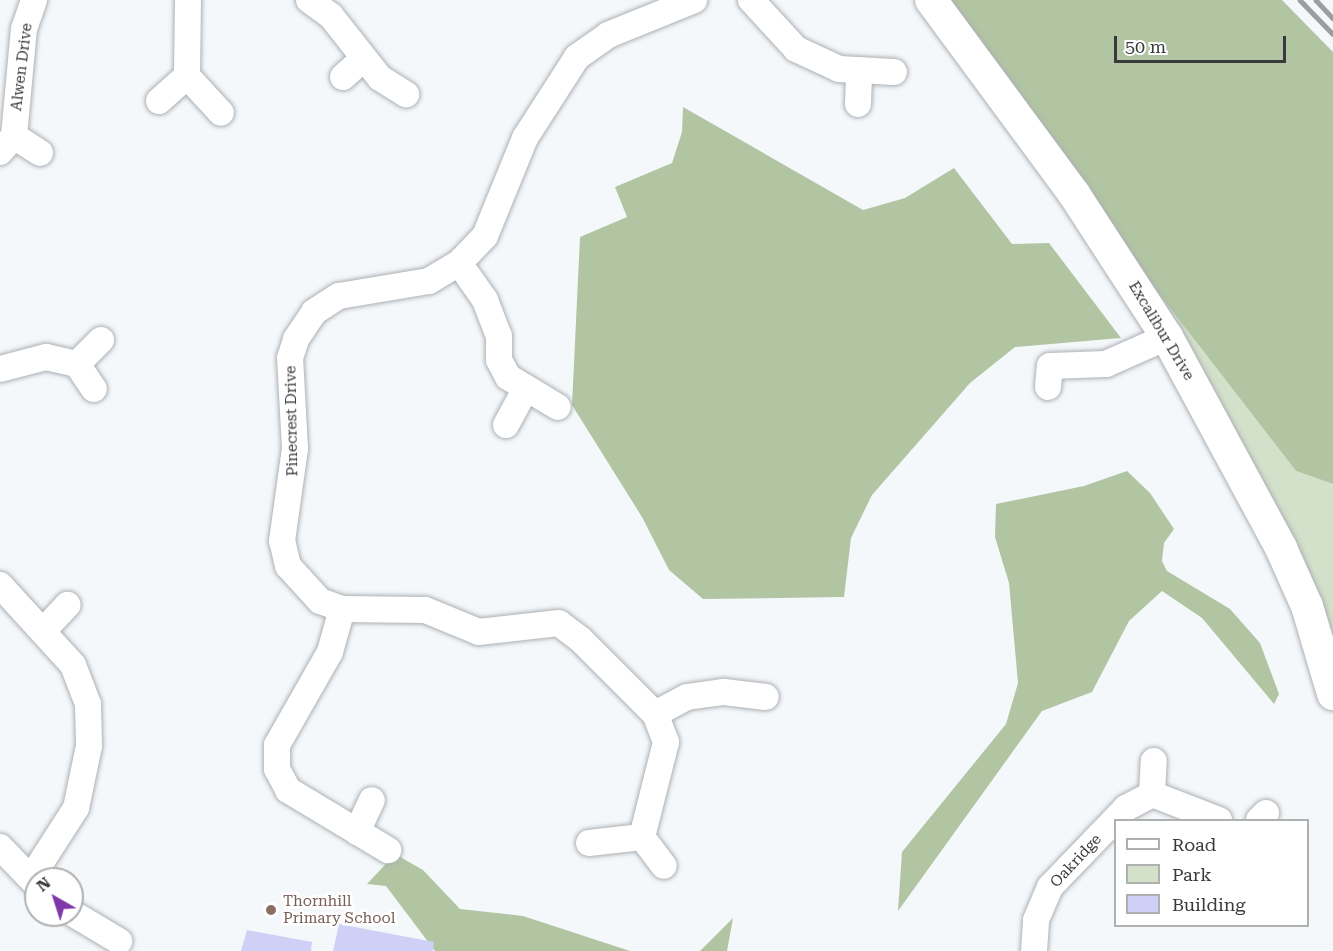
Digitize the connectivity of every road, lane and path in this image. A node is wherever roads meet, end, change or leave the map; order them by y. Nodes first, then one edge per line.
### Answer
1 (34, 0) edge
2 (188, 0) edge
3 (309, 0) edge
4 (694, 0) edge
5 (751, 0) edge
6 (931, 0) edge
7 (364, 58) junction
8 (10, 66) edge
9 (860, 70) junction
10 (894, 72) dead end
11 (187, 76) junction
12 (343, 77) dead end
13 (406, 94) dead end
14 (159, 101) dead end
15 (858, 104) dead end
16 (221, 113) dead end
17 (7, 144) edge
18 (40, 153) dead end
19 (459, 263) junction
20 (1167, 337) junction
21 (101, 340) dead end
22 (77, 364) junction
23 (0, 369) edge
24 (1048, 387) dead end
25 (526, 388) junction
26 (94, 389) dead end
27 (558, 407) dead end
28 (506, 425) dead end
29 (0, 585) edge
30 (67, 605) dead end
31 (342, 609) junction
32 (45, 629) junction
33 (1333, 694) edge
34 (766, 697) dead end
35 (655, 714) junction
36 (1154, 761) dead end
37 (1152, 794) junction
38 (372, 800) dead end
39 (1115, 819) edge
40 (1216, 819) edge
41 (1114, 820) edge
42 (357, 832) junction
43 (642, 837) junction
44 (589, 843) dead end
45 (0, 847) edge
46 (388, 850) dead end
47 (664, 866) dead end
48 (41, 867) edge
49 (24, 872) edge
50 (84, 920) edge
51 (119, 941) dead end
52 (1034, 951) edge

1 - 8 street, Alwen Drive
2 - 11 street
3 - 7 street
4 - 19 street, Pinecrest Drive
5 - 9 street
6 - 20 street, Excalibur Drive
7 - 12 street
7 - 13 street
8 - 17 street, Alwen Drive
9 - 10 street
9 - 15 street
11 - 14 street
11 - 16 street
17 - 18 street, Alwen Drive
19 - 25 street
19 - 31 street, Pinecrest Drive
20 - 24 street
20 - 33 street, Excalibur Drive
21 - 22 street
22 - 23 street
22 - 26 street
25 - 27 street
25 - 28 street
29 - 32 street
30 - 32 street
31 - 35 street, Pinecrest Drive
31 - 42 street
32 - 48 street
34 - 35 street
35 - 43 street, Pinecrest Drive
36 - 37 street
37 - 39 street, Oakridge
37 - 40 street
38 - 42 street
41 - 52 street, Oakridge
42 - 46 street
43 - 44 street
43 - 47 street
45 - 49 street
50 - 51 street

